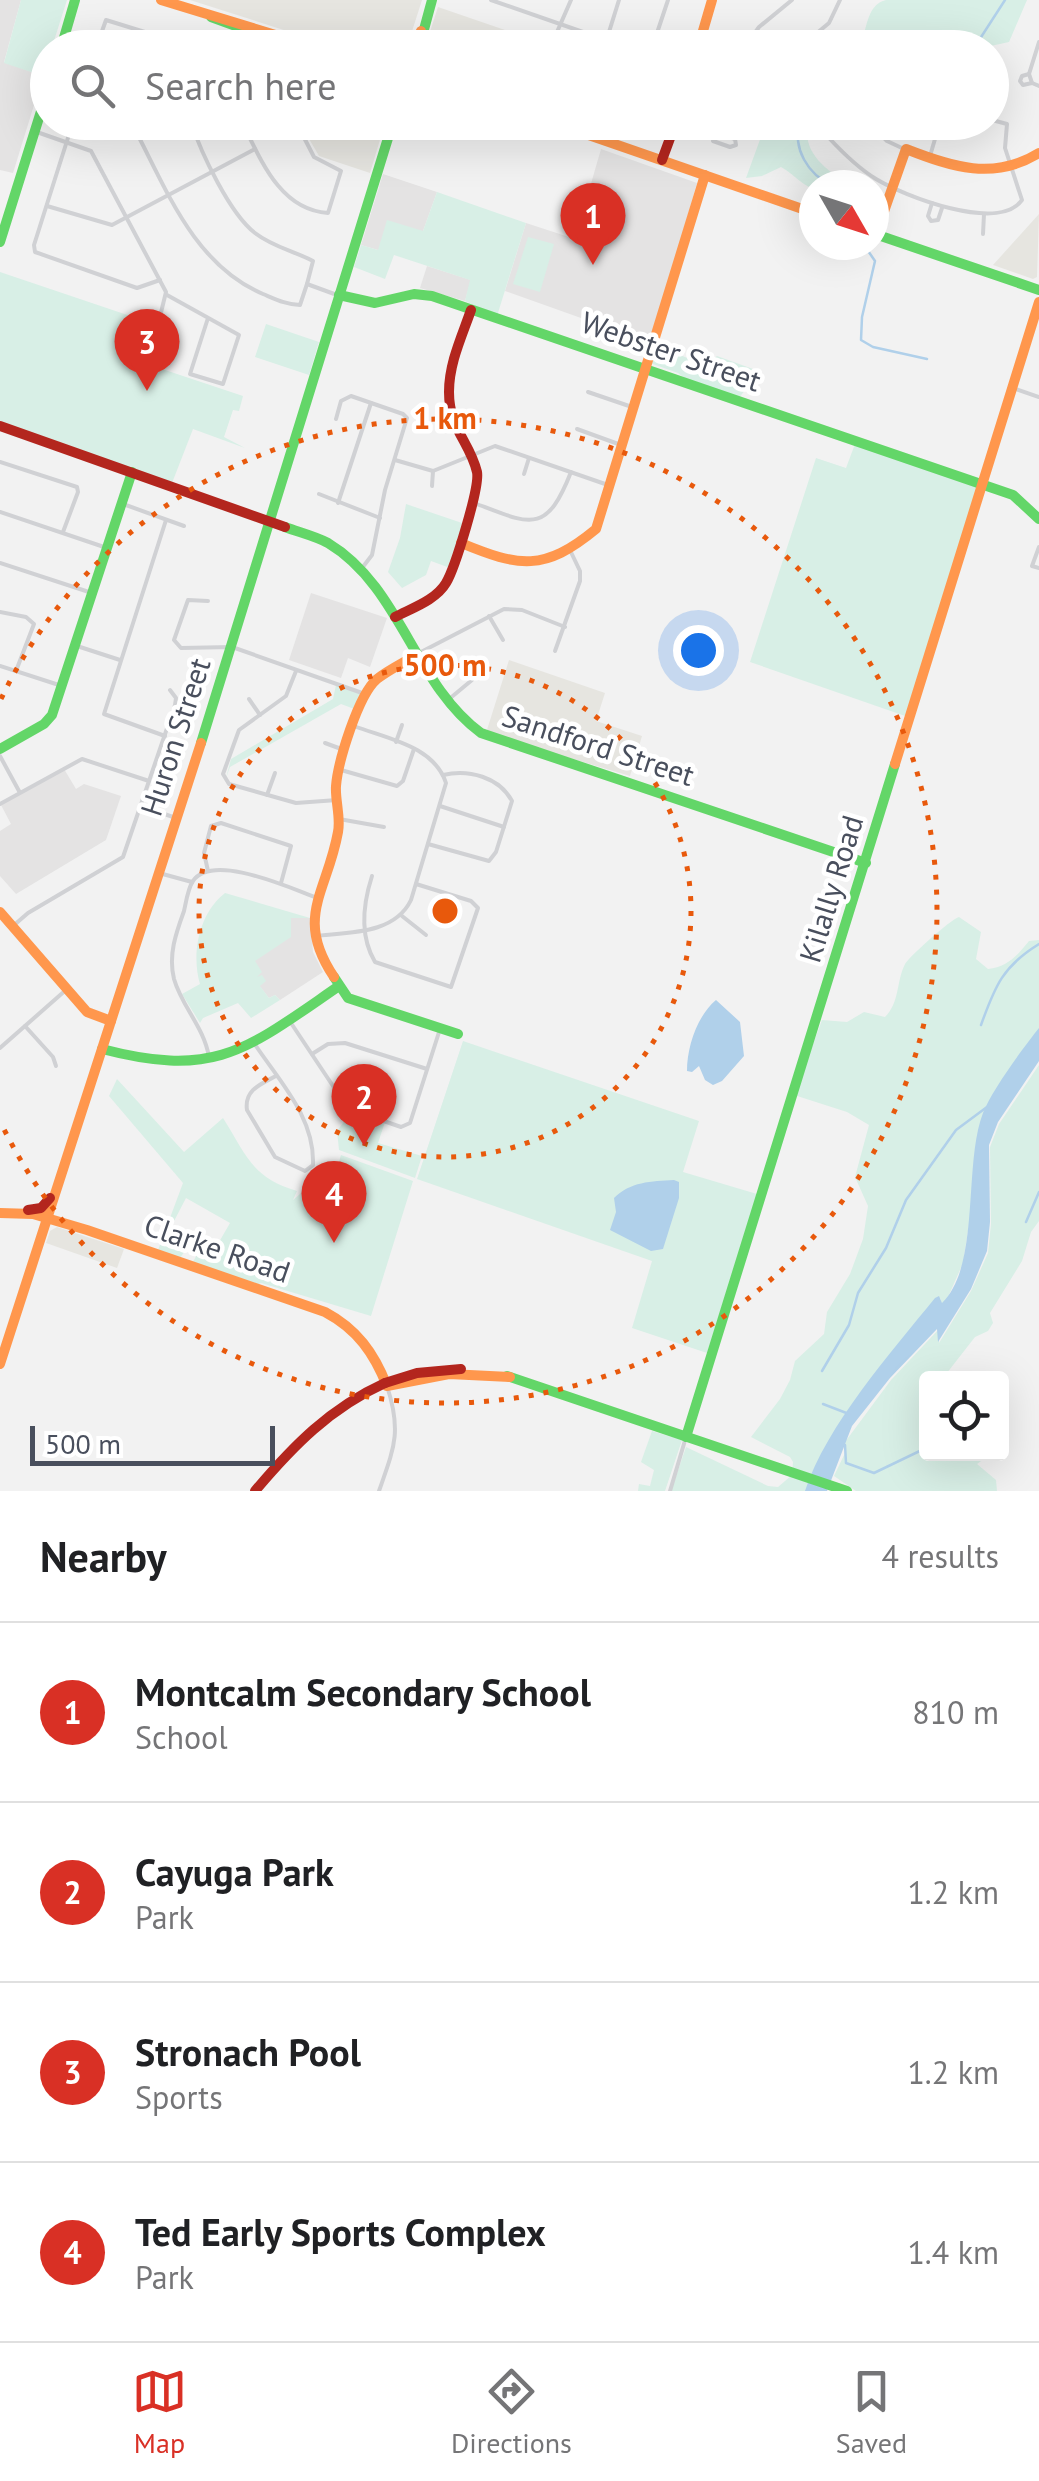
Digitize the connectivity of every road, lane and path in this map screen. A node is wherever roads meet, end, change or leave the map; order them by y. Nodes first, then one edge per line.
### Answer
1 (75, 0) edge
2 (161, 0) edge
3 (432, 0) edge
4 (491, 0) edge
5 (570, 0) edge
6 (619, 0) edge
7 (668, 0) edge
8 (712, 0) edge
9 (792, 0) edge
10 (840, 0) edge
11 (560, 24) junction
12 (250, 29) joint
13 (66, 30) edge
14 (102, 30) edge
15 (136, 30) edge
16 (254, 30) edge
17 (422, 30) edge
18 (558, 30) edge
19 (577, 30) edge
20 (609, 30) edge
21 (658, 30) edge
22 (703, 30) edge
23 (757, 30) edge
24 (820, 30) edge
25 (1039, 42) edge
26 (1029, 74) junction
27 (1032, 83) junction
28 (1039, 86) edge
29 (31, 140) edge
30 (61, 140) edge
31 (140, 140) edge
32 (199, 140) edge
33 (251, 140) edge
34 (305, 140) edge
35 (387, 140) edge
36 (603, 140) edge
37 (669, 140) edge
38 (830, 140) edge
39 (886, 140) edge
40 (934, 140) edge
41 (1006, 140) edge
42 (67, 142) junction
43 (256, 149) junction
44 (906, 149) junction
45 (1039, 153) edge
46 (929, 158) junction
47 (662, 160) junction
48 (1011, 168) junction
49 (214, 172) junction
50 (704, 175) junction
51 (892, 187) junction
52 (170, 194) junction
53 (889, 195) edge
54 (932, 202) junction
55 (47, 206) junction
56 (943, 206) junction
57 (799, 208) edge
58 (984, 214) junction
59 (128, 217) junction
60 (983, 234) dead end
61 (889, 239) edge
62 (0, 242) edge
63 (160, 280) junction
64 (307, 284) junction
65 (1039, 290) edge
66 (167, 295) junction
67 (339, 295) junction
68 (1039, 302) edge
69 (471, 310) junction
70 (208, 318) junction
71 (156, 333) dead end
72 (645, 368) junction
73 (1013, 388) junction
74 (588, 392) dead end
75 (1039, 397) edge
76 (371, 403) junction
77 (632, 407) junction
78 (336, 418) dead end
79 (0, 426) edge
80 (577, 429) dead end
81 (621, 444) junction
82 (469, 456) junction
83 (529, 458) junction
84 (395, 460) junction
85 (0, 462) edge
86 (433, 470) junction
87 (132, 472) junction
88 (571, 472) junction
89 (524, 474) dead end
90 (608, 485) junction
91 (984, 485) junction
92 (432, 486) dead end
93 (318, 494) dead end
94 (338, 503) junction
95 (474, 503) junction
96 (122, 504) junction
97 (0, 512) edge
98 (380, 518) junction
99 (268, 519) junction
100 (1039, 519) edge
101 (166, 520) junction
102 (184, 526) dead end
103 (63, 532) junction
104 (461, 544) junction
105 (1039, 547) edge
106 (107, 548) junction
107 (569, 548) junction
108 (0, 562) edge
109 (1039, 568) edge
110 (359, 572) junction
111 (92, 593) junction
112 (208, 601) dead end
113 (0, 612) edge
114 (489, 616) junction
115 (395, 617) junction
116 (565, 626) junction
117 (503, 640) dead end
118 (75, 646) junction
119 (232, 647) junction
120 (555, 650) dead end
121 (416, 655) junction
122 (120, 660) junction
123 (0, 666) edge
124 (297, 669) junction
125 (16, 671) junction
126 (472, 680) dead end
127 (62, 686) junction
128 (170, 690) dead end
129 (365, 694) junction
130 (249, 699) dead end
131 (444, 703) junction
132 (260, 715) junction
133 (402, 724) dead end
134 (353, 726) junction
135 (165, 736) junction
136 (396, 742) junction
137 (325, 743) dead end
138 (414, 749) junction
139 (344, 750) junction
140 (0, 752) edge
141 (338, 770) junction
142 (275, 773) dead end
143 (443, 776) junction
144 (149, 781) junction
145 (20, 792) junction
146 (267, 795) junction
147 (337, 800) junction
148 (0, 804) edge
149 (141, 806) junction
150 (440, 806) junction
151 (176, 818) junction
152 (338, 819) junction
153 (384, 827) dead end
154 (504, 827) junction
155 (428, 844) junction
156 (866, 862) junction
157 (208, 871) junction
158 (159, 873) junction
159 (372, 876) dead end
160 (192, 882) junction
161 (280, 884) junction
162 (416, 884) junction
163 (318, 898) junction
164 (0, 912) edge
165 (402, 916) junction
166 (13, 926) junction
167 (366, 930) junction
168 (426, 935) dead end
169 (314, 936) junction
170 (339, 986) junction
171 (67, 989) junction
172 (289, 1020) junction
173 (111, 1022) junction
174 (25, 1026) junction
175 (440, 1029) junction
176 (458, 1034) dead end
177 (254, 1042) junction
178 (0, 1048) edge
179 (102, 1048) junction
180 (312, 1054) junction
181 (209, 1061) junction
182 (56, 1066) dead end
183 (427, 1069) junction
184 (276, 1076) junction
185 (360, 1112) junction
186 (370, 1116) junction
187 (54, 1194) junction
188 (0, 1212) edge
189 (22, 1212) junction
190 (46, 1218) junction
191 (62, 1223) junction
192 (41, 1236) junction
193 (0, 1364) edge
194 (386, 1385) junction
195 (686, 1436) junction
196 (255, 1491) edge
197 (379, 1491) edge
198 (670, 1491) edge
199 (847, 1491) edge

1 - 13 main road
2 - 12 main road
3 - 17 main road
4 - 11 street
5 - 11 street
6 - 20 street
7 - 21 street
8 - 22 main road
9 - 23 street
10 - 24 street
11 - 18 street
11 - 19 street
12 - 16 main road
14 - 15 street
25 - 26 street
26 - 27 street
26 - 27 street
27 - 28 street
29 - 62 main road
30 - 42 street
31 - 52 street
32 - 49 street
33 - 43 street
34 - 43 street
35 - 67 main road, Huron Street
36 - 47 main road
37 - 47 main road
38 - 51 street
39 - 44 street
40 - 46 street
41 - 48 street
42 - 55 street
42 - 59 street
43 - 49 street
44 - 46 main road
44 - 51 main road
45 - 48 main road
46 - 48 main road
47 - 50 main road
48 - 58 street
49 - 52 street
49 - 64 street
50 - 57 main road
50 - 72 main road
51 - 53 main road
51 - 54 street
52 - 59 street
52 - 64 street
54 - 56 street
54 - 56 street
55 - 59 street
55 - 63 street
56 - 58 street
58 - 60 street
59 - 63 street
61 - 65 main road
63 - 66 street
64 - 67 street
66 - 70 street
66 - 71 street
67 - 69 main road, Webster Street
67 - 99 main road, Huron Street
68 - 73 main road, Kilally Road
69 - 72 main road, Webster Street
69 - 82 main road
70 - 70 street
72 - 77 main road
72 - 91 main road, Webster Street
73 - 75 street
73 - 91 main road, Kilally Road
74 - 77 street
76 - 78 street
76 - 84 street
76 - 94 street
77 - 81 main road
79 - 87 main road, Sandford Street
80 - 81 street
81 - 90 main road
82 - 83 street
82 - 86 street
82 - 95 main road
83 - 88 street
83 - 89 street
84 - 86 street
84 - 98 street
85 - 103 street
86 - 92 street
87 - 96 main road
87 - 99 main road, Sandford Street
88 - 90 street
88 - 95 street
90 - 107 main road
91 - 100 main road, Webster Street
91 - 156 main road, Kilally Road
93 - 94 street
94 - 98 street
95 - 104 main road
96 - 101 street
96 - 106 main road
97 - 103 street
98 - 110 street
99 - 110 main road, Sandford Street
99 - 119 main road, Huron Street
101 - 102 street
101 - 122 street
103 - 106 street
104 - 107 main road
104 - 115 main road
105 - 109 street
106 - 111 main road
107 - 116 street
108 - 111 street
110 - 115 main road, Sandford Street
111 - 118 main road
112 - 119 street
113 - 125 street
114 - 116 street
114 - 117 street
114 - 121 street
115 - 121 main road, Sandford Street
116 - 120 street
118 - 122 street
118 - 127 main road
119 - 124 street
119 - 151 main road, Huron Street
121 - 129 main road
121 - 131 main road, Sandford Street
122 - 135 street
123 - 125 street
124 - 129 street
124 - 132 street
125 - 127 street
126 - 131 street
127 - 140 main road
128 - 135 street
129 - 134 main road
130 - 132 street
131 - 156 main road, Sandford Street
132 - 146 street
133 - 136 street
134 - 136 street
134 - 139 main road
135 - 144 street
136 - 138 street
137 - 139 street
138 - 141 street
138 - 143 street
139 - 141 main road
140 - 145 street
141 - 147 main road
142 - 146 street
143 - 150 street
143 - 154 street
144 - 145 street
144 - 149 street
145 - 148 street
146 - 147 street
147 - 152 main road
149 - 151 street
149 - 166 street
150 - 154 street
150 - 155 street
151 - 158 main road, Huron Street
152 - 153 street
152 - 163 main road
154 - 155 street
155 - 162 street
156 - 195 main road, Kilally Road
157 - 160 street
157 - 161 street
157 - 161 street
158 - 160 street
158 - 173 main road, Huron Street
159 - 167 street
160 - 181 street
161 - 163 street
162 - 165 street
162 - 167 street
163 - 169 main road
164 - 166 main road
165 - 167 street
165 - 168 street
166 - 171 main road
167 - 169 street
169 - 170 main road
170 - 172 main road
170 - 175 main road
171 - 173 main road
171 - 174 street
172 - 177 main road
172 - 180 street
173 - 179 main road, Huron Street
174 - 178 street
174 - 182 street
175 - 176 main road
175 - 183 street
177 - 181 main road
177 - 184 street
179 - 181 main road
179 - 187 main road, Huron Street
180 - 183 street
180 - 185 street
183 - 186 street
184 - 184 street
185 - 186 street
185 - 186 street
187 - 189 main road
187 - 190 main road, Huron Street
188 - 189 main road, Clarke Road
189 - 190 main road, Clarke Road
190 - 191 main road, Clarke Road
190 - 192 main road, Huron Street
191 - 192 main road
191 - 194 main road, Clarke Road
192 - 193 main road, Huron Street
194 - 195 main road
194 - 196 main road
194 - 197 street
195 - 198 street, Kilally Road
195 - 199 main road

